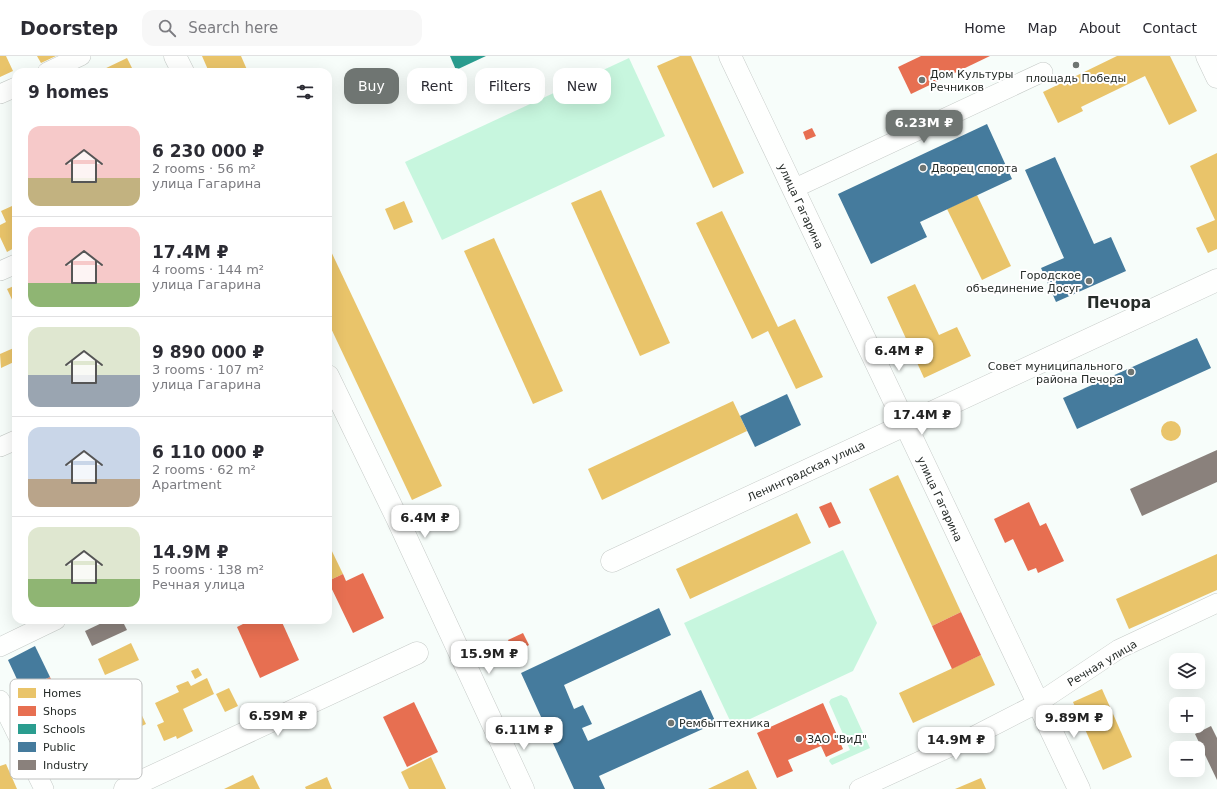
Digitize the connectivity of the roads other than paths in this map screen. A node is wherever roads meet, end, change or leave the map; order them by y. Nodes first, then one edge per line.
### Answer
1 (81, 56) edge
2 (175, 56) edge
3 (730, 56) edge
4 (1207, 56) edge
5 (56, 68) edge
6 (181, 68) edge
7 (1043, 72) dead end
8 (1217, 77) edge
9 (12, 89) edge
10 (0, 94) edge
11 (793, 189) junction
12 (12, 266) edge
13 (0, 271) edge
14 (1217, 280) edge
15 (332, 384) edge
16 (905, 425) junction
17 (12, 442) edge
18 (0, 447) edge
19 (612, 561) dead end
20 (1217, 603) edge
21 (48, 624) edge
22 (0, 647) edge
23 (417, 653) dead end
24 (0, 700) edge
25 (1038, 703) junction
26 (10, 720) edge
27 (39, 779) edge
28 (44, 789) edge
29 (125, 789) edge
30 (523, 789) edge
31 (859, 789) edge
32 (1079, 789) edge

1 - 5 street
2 - 6 main road
3 - 11 main road, улица Гагарина
4 - 8 main road
7 - 11 street
9 - 10 street
11 - 16 main road, улица Гагарина
12 - 13 street
14 - 16 main road, Ленинградская улица
15 - 30 main road
16 - 19 main road, Ленинградская улица
16 - 25 main road, улица Гагарина
17 - 18 street
20 - 25 street, Речная улица
21 - 22 street
23 - 29 main road
24 - 26 street
25 - 31 street, Речная улица
25 - 32 main road, улица Гагарина
27 - 28 street

